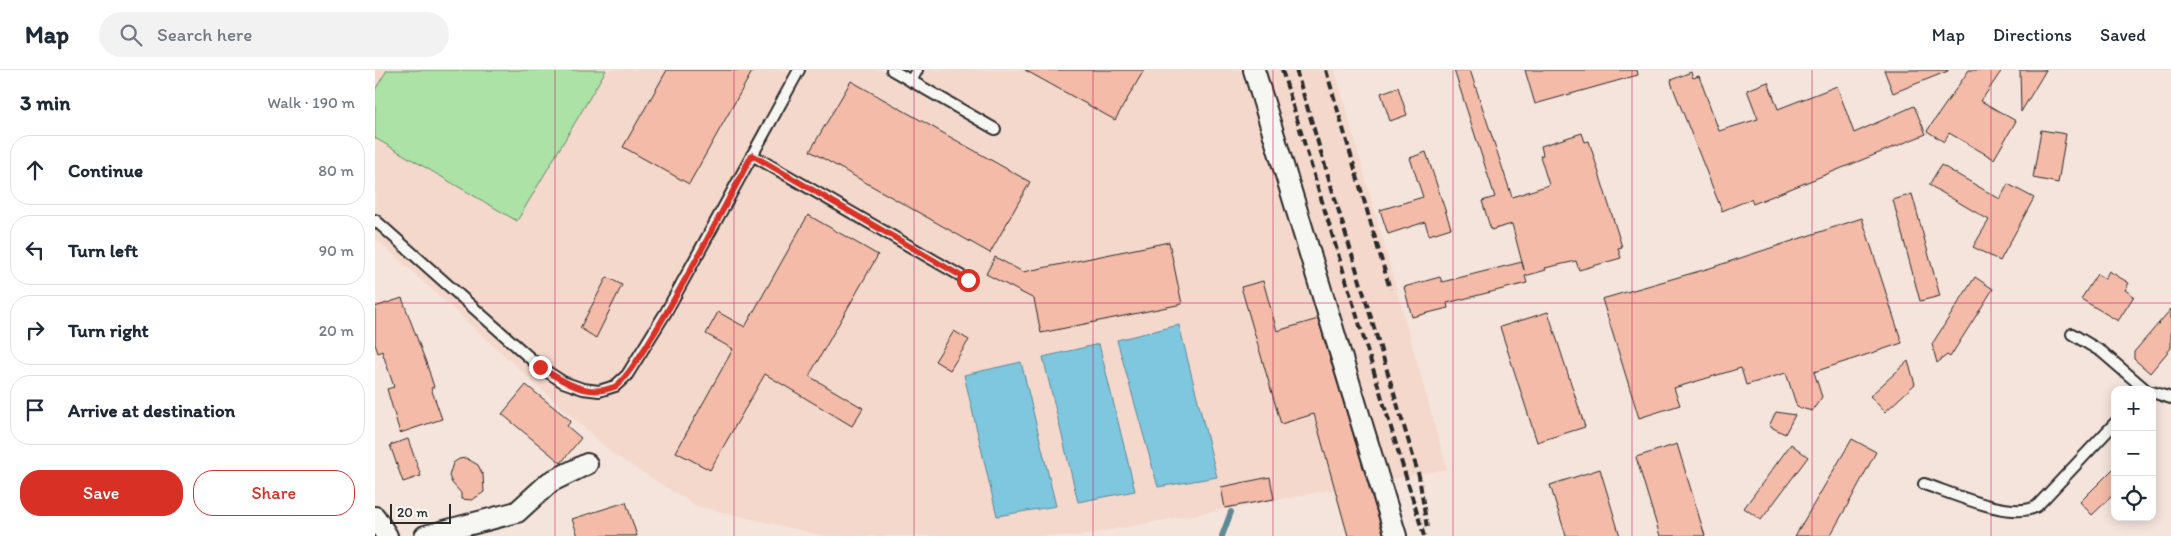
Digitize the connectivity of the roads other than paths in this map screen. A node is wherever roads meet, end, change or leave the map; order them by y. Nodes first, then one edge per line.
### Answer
1 (799, 70) edge
2 (891, 70) edge
3 (917, 70) edge
4 (1254, 70) edge
5 (911, 81) junction
6 (995, 129) dead end
7 (752, 155) junction
8 (375, 220) edge
9 (968, 280) dead end
10 (2072, 334) dead end
11 (2141, 386) edge
12 (2156, 393) edge
13 (2171, 398) edge
14 (2111, 427) edge
15 (587, 464) dead end
16 (1925, 484) dead end
17 (375, 517) edge
18 (387, 536) edge
19 (425, 536) edge
20 (1396, 536) edge

1 - 7 lane
2 - 5 lane
3 - 5 lane
4 - 20 street
5 - 6 lane
7 - 8 lane
7 - 9 lane
10 - 11 lane
12 - 13 lane
14 - 16 lane
15 - 19 street
17 - 18 street

